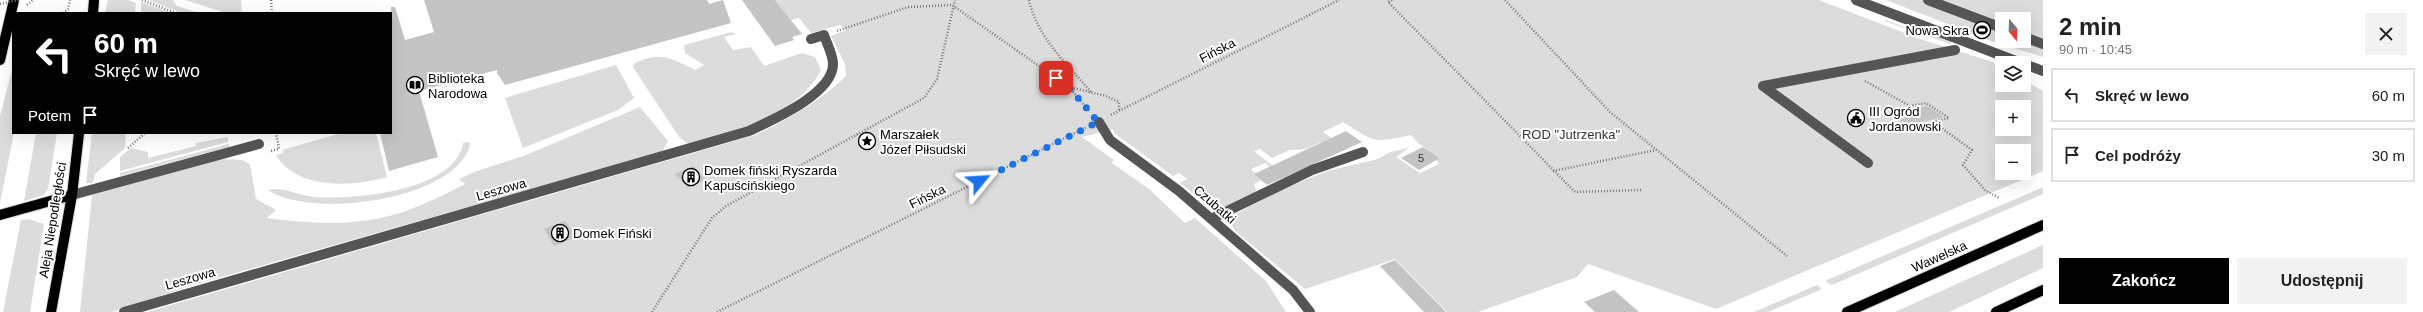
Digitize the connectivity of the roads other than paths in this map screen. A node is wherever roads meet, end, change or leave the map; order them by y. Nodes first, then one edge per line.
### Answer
1 (14, 0) edge
2 (94, 0) edge
3 (1856, 0) edge
4 (1928, 0) edge
5 (92, 12) edge
6 (1995, 25) edge
7 (811, 39) dead end
8 (2031, 39) edge
9 (2043, 44) edge
10 (1955, 50) dead end
11 (2003, 56) edge
12 (0, 60) edge
13 (2031, 67) edge
14 (2043, 71) edge
15 (1098, 122) road end
16 (79, 134) edge
17 (259, 144) dead end
18 (1363, 152) dead end
19 (1868, 163) dead end
20 (72, 195) junction
21 (0, 215) edge
22 (1211, 219) junction
23 (2043, 225) edge
24 (2043, 290) edge
25 (52, 312) edge
26 (124, 312) edge
27 (1310, 312) edge
28 (1847, 312) edge
29 (1996, 312) edge

1 - 12 main road
2 - 5 main road
3 - 11 street
4 - 6 street
7 - 26 street, Leszowa
8 - 9 street
10 - 19 street
13 - 14 street
15 - 22 street, Czubatki
16 - 20 main road, Aleja Niepodległości
17 - 20 street
18 - 22 street
20 - 21 main road
20 - 25 main road, Aleja Niepodległości
22 - 27 street, Czubatki
23 - 28 main road, Wawelska
24 - 29 main road

